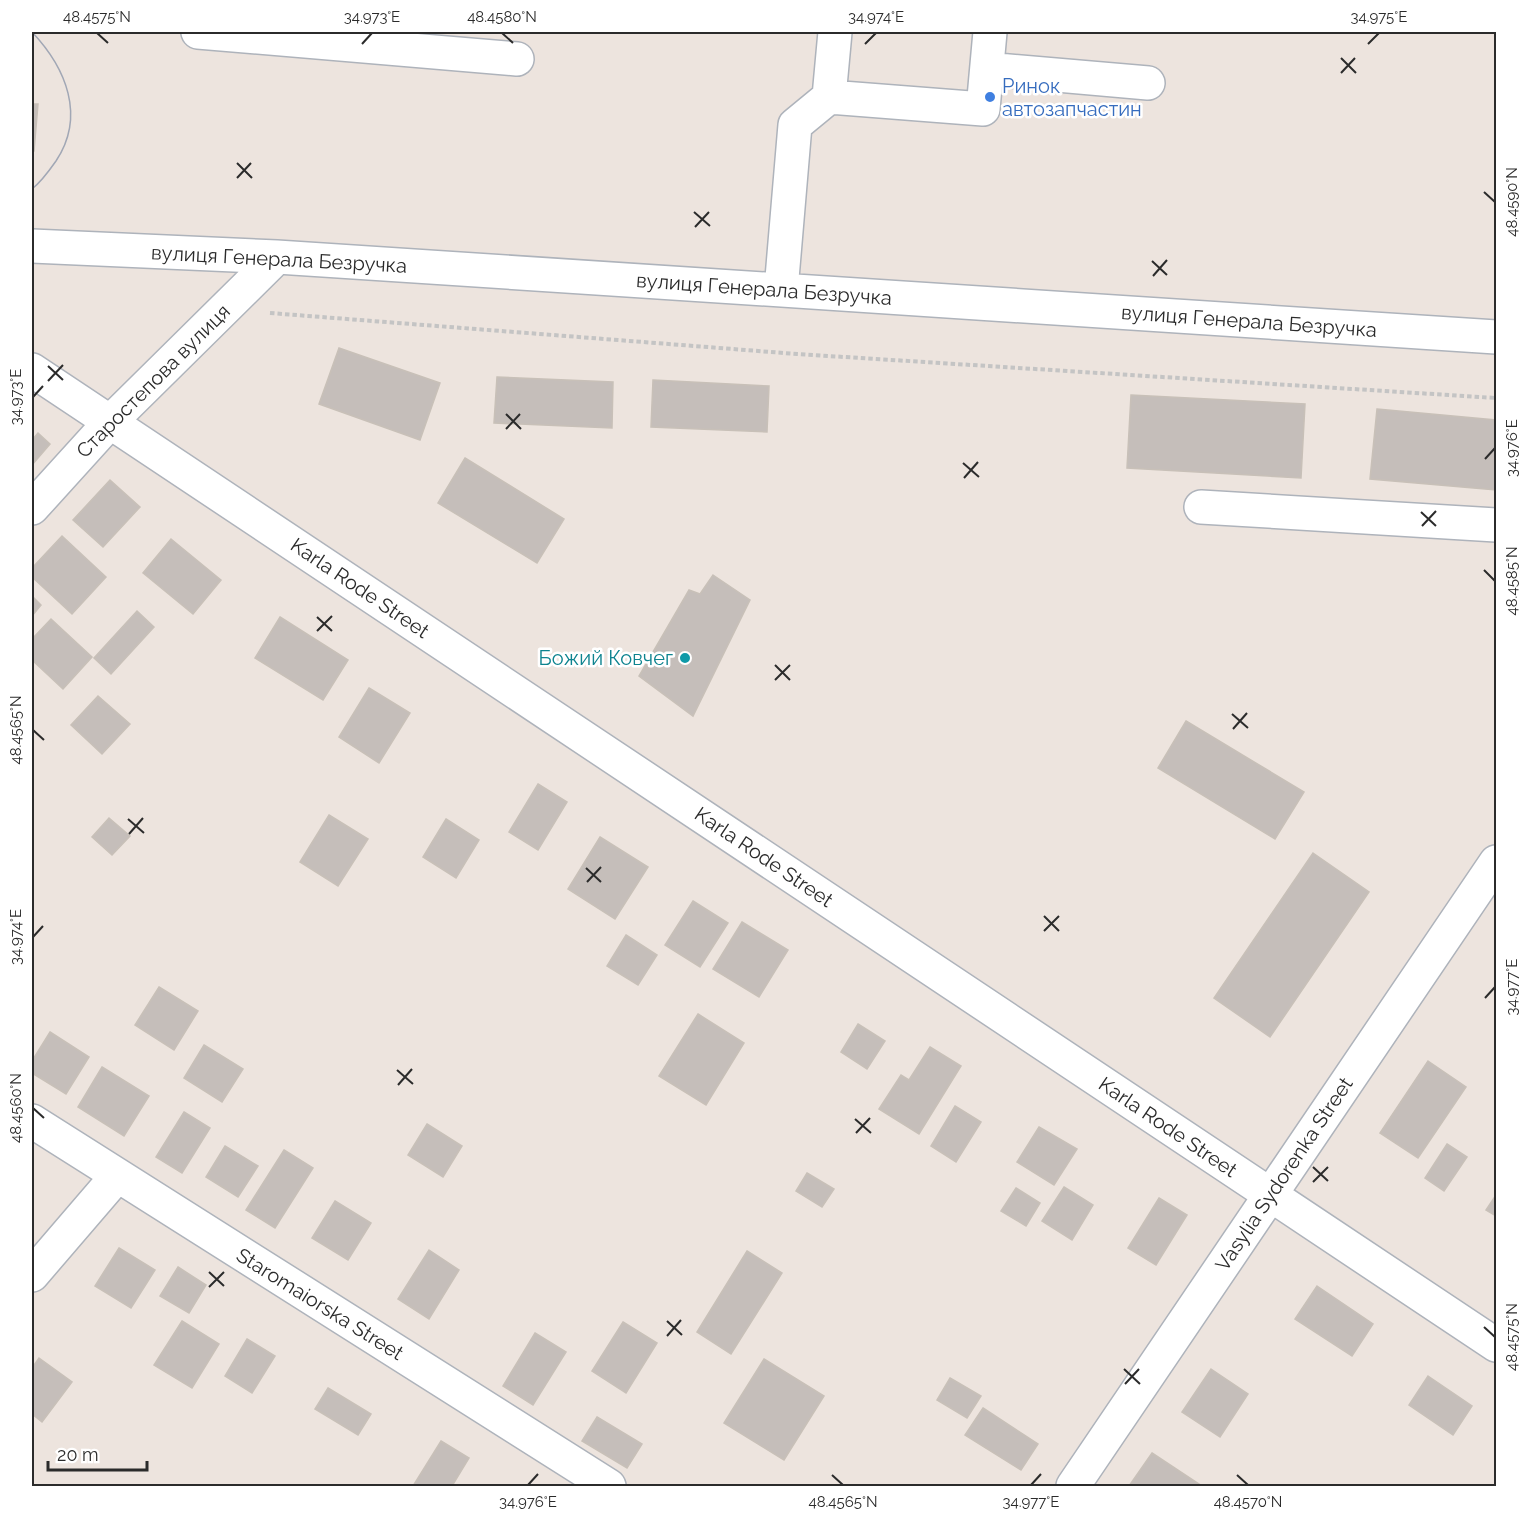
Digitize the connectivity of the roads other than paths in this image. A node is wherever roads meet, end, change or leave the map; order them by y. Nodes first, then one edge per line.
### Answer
1 (198, 32) edge
2 (836, 32) edge
3 (990, 32) edge
4 (517, 58) dead end
5 (987, 69) junction
6 (1148, 82) dead end
7 (829, 97) junction
8 (32, 246) edge
9 (277, 257) junction
10 (781, 290) junction
11 (1497, 338) edge
12 (32, 370) edge
13 (111, 422) junction
14 (1201, 507) dead end
15 (32, 508) edge
16 (1497, 525) edge
17 (1497, 862) edge
18 (32, 1121) edge
19 (117, 1176) junction
20 (1270, 1194) junction
21 (32, 1275) edge
22 (1497, 1345) edge
23 (609, 1486) edge
24 (1073, 1486) edge

1 - 4 street
2 - 7 street
3 - 5 street
5 - 6 street
5 - 7 street
7 - 10 street
8 - 9 street, вулиця Генерала Безручка
9 - 10 street, вулиця Генерала Безручка
9 - 13 street, Старостепова вулиця
10 - 11 street, вулиця Генерала Безручка
12 - 13 street, Karla Rode Street
13 - 15 street, Старостепова вулиця
13 - 20 street, Karla Rode Street
14 - 16 street
17 - 20 street, Vasylia Sydorenka Street
18 - 19 street, Staromaiorska Street
19 - 21 street
19 - 23 street, Staromaiorska Street
20 - 22 street, Karla Rode Street
20 - 24 street, Vasylia Sydorenka Street

